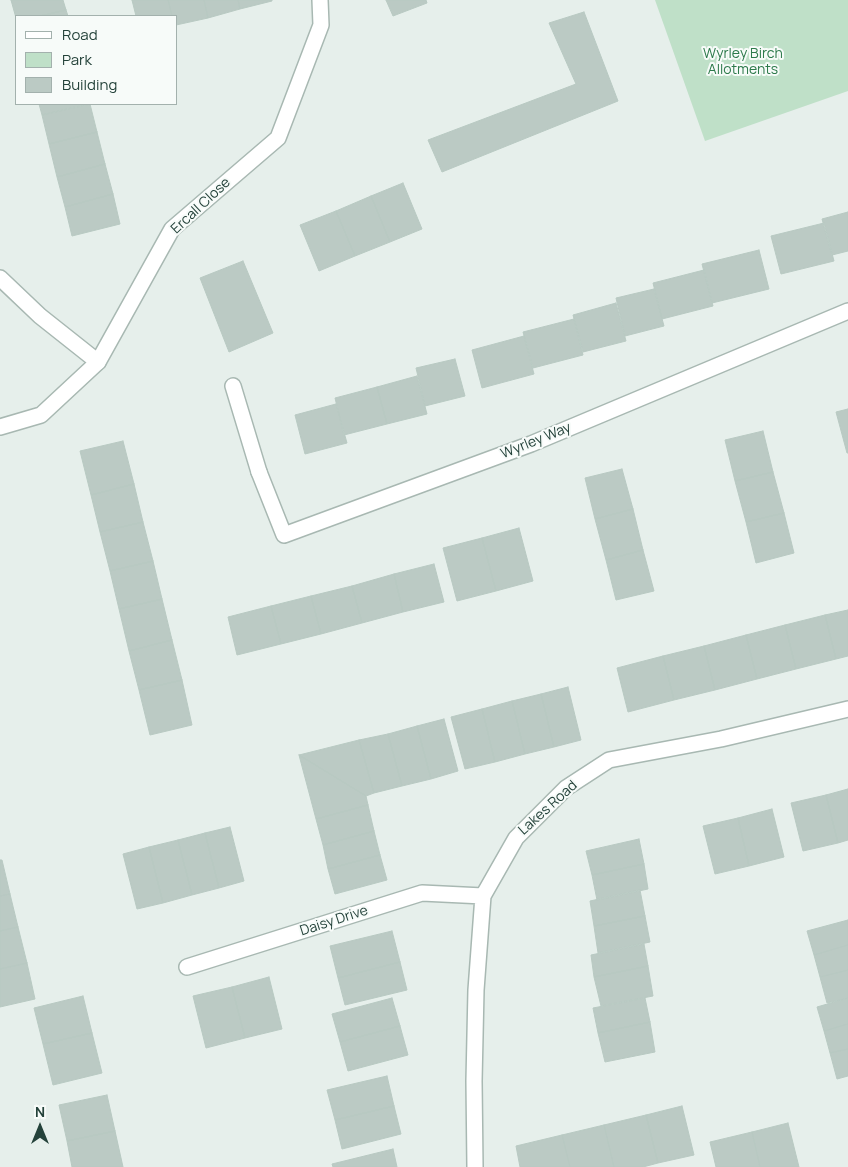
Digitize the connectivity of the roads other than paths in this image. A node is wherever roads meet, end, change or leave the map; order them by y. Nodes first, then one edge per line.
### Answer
1 (320, 0) edge
2 (0, 278) edge
3 (848, 312) edge
4 (98, 362) junction
5 (233, 386) dead end
6 (0, 427) edge
7 (848, 709) edge
8 (483, 896) junction
9 (188, 967) dead end
10 (475, 1167) edge

1 - 4 street, Ercall Close
2 - 4 street
3 - 5 street, Wyrley Way
4 - 6 street, Ercall Close
7 - 8 street, Lakes Road
8 - 9 street, Daisy Drive
8 - 10 street, Lakes Road

